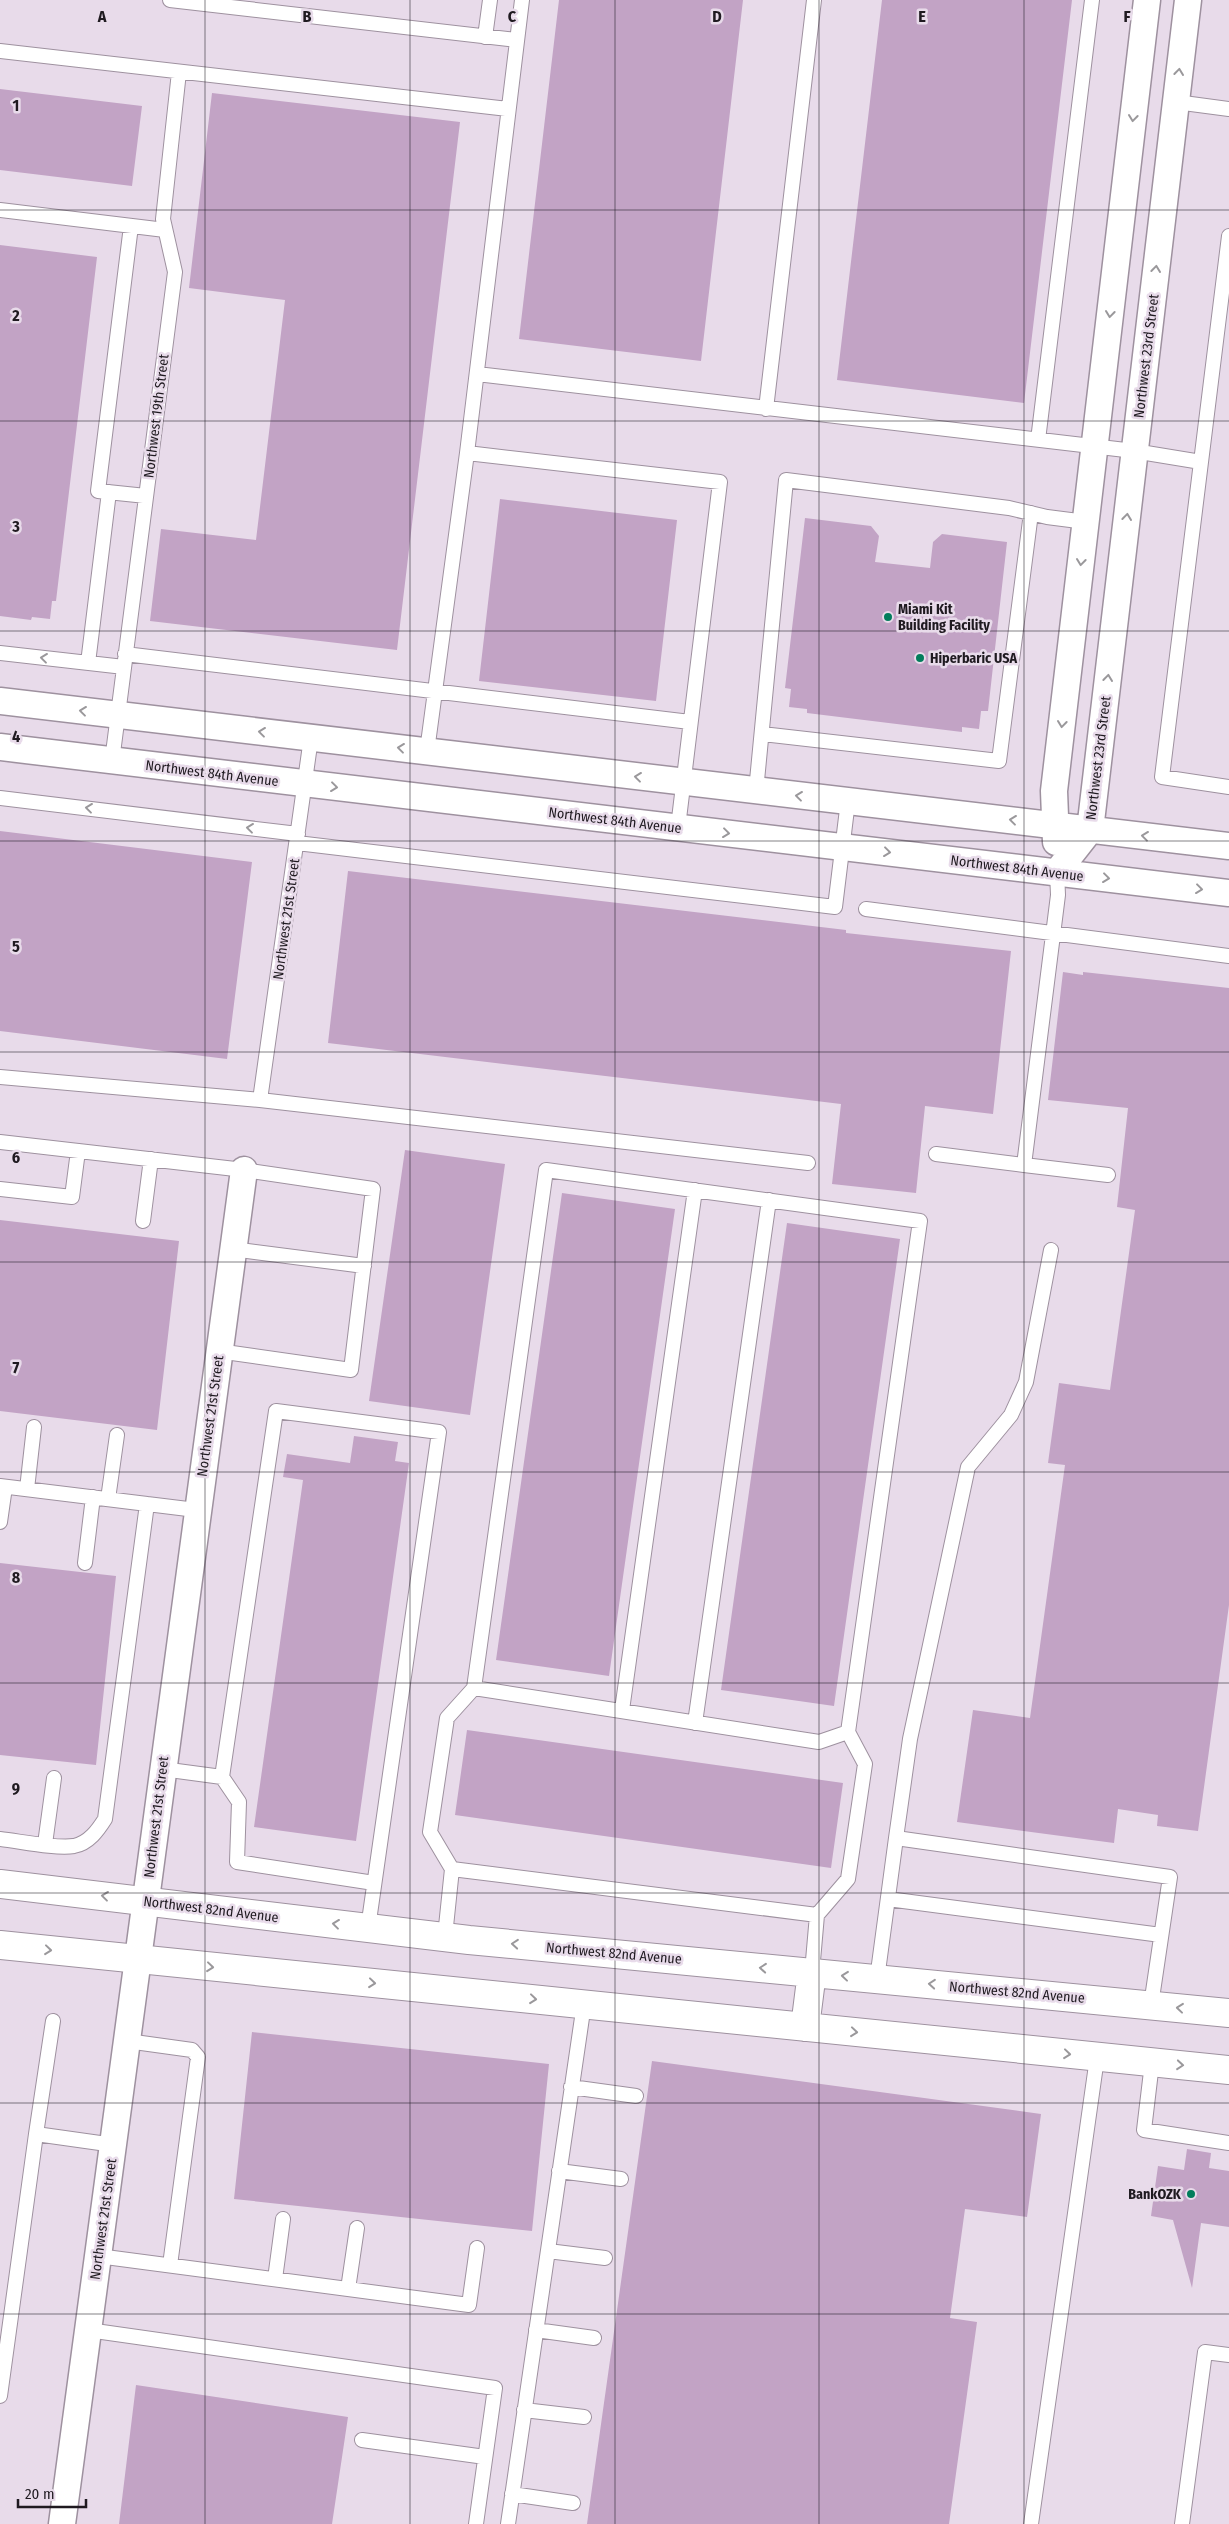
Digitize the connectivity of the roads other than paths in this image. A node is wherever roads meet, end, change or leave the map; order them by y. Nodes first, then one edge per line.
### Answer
1 (170, 0) edge
2 (490, 0) edge
3 (522, 0) edge
4 (814, 0) edge
5 (1092, 0) edge
6 (1147, 0) edge
7 (1188, 0) edge
8 (485, 37) junction
9 (517, 40) junction
10 (0, 51) edge
11 (179, 72) junction
12 (1176, 102) junction
13 (508, 109) junction
14 (1229, 110) edge
15 (0, 210) edge
16 (131, 226) junction
17 (165, 230) junction
18 (1229, 236) edge
19 (477, 374) junction
20 (766, 408) junction
21 (1038, 440) junction
22 (1094, 448) junction
23 (1134, 451) junction
24 (468, 453) junction
25 (1201, 462) junction
26 (109, 492) junction
27 (146, 496) junction
28 (1030, 514) junction
29 (1086, 522) junction
30 (0, 653) edge
31 (125, 660) junction
32 (88, 663) junction
33 (435, 692) junction
34 (0, 701) edge
35 (118, 715) junction
36 (690, 722) junction
37 (762, 734) junction
38 (311, 738) junction
39 (0, 747) edge
40 (427, 751) junction
41 (112, 760) junction
42 (683, 782) junction
43 (305, 784) junction
44 (1229, 786) edge
45 (756, 791) junction
46 (0, 798) edge
47 (848, 801) junction
48 (1056, 825) junction
49 (678, 827) junction
50 (1090, 830) junction
51 (298, 838) junction
52 (1229, 846) edge
53 (842, 847) junction
54 (1057, 872) junction
55 (1229, 893) edge
56 (866, 908) dead end
57 (1052, 933) junction
58 (1229, 956) edge
59 (0, 1077) edge
60 (260, 1100) junction
61 (0, 1142) edge
62 (78, 1151) junction
63 (936, 1154) dead end
64 (151, 1159) junction
65 (808, 1163) dead end
66 (1024, 1165) junction
67 (244, 1170) junction
68 (1108, 1175) dead end
69 (0, 1189) edge
70 (695, 1190) junction
71 (769, 1200) junction
72 (143, 1221) dead end
73 (232, 1249) junction
74 (1050, 1250) dead end
75 (364, 1266) junction
76 (218, 1351) junction
77 (34, 1427) dead end
78 (117, 1435) dead end
79 (2, 1487) edge
80 (27, 1489) junction
81 (93, 1497) junction
82 (108, 1499) junction
83 (148, 1504) junction
84 (196, 1510) junction
85 (0, 1522) edge
86 (85, 1563) dead end
87 (474, 1688) junction
88 (622, 1710) junction
89 (695, 1723) junction
90 (848, 1732) junction
91 (162, 1769) junction
92 (222, 1777) junction
93 (54, 1778) dead end
94 (896, 1838) junction
95 (0, 1839) edge
96 (46, 1844) junction
97 (452, 1869) junction
98 (374, 1882) junction
99 (0, 1884) edge
100 (888, 1899) junction
101 (146, 1900) junction
102 (817, 1915) junction
103 (368, 1928) junction
104 (445, 1936) junction
105 (1161, 1936) junction
106 (0, 1945) edge
107 (138, 1960) junction
108 (812, 1972) junction
109 (877, 1979) junction
110 (584, 2004) junction
111 (1151, 2005) junction
112 (1229, 2013) edge
113 (53, 2021) dead end
114 (805, 2027) junction
115 (127, 2041) junction
116 (1097, 2058) junction
117 (1152, 2063) junction
118 (1229, 2070) edge
119 (571, 2087) junction
120 (636, 2096) dead end
121 (36, 2134) junction
122 (1229, 2143) edge
123 (114, 2145) junction
124 (559, 2171) junction
125 (621, 2179) dead end
126 (283, 2219) dead end
127 (357, 2228) dead end
128 (477, 2248) dead end
129 (548, 2251) junction
130 (98, 2256) junction
131 (605, 2258) dead end
132 (170, 2265) junction
133 (275, 2279) junction
134 (348, 2289) junction
135 (88, 2330) junction
136 (536, 2330) junction
137 (594, 2338) dead end
138 (1229, 2355) edge
139 (0, 2396) edge
140 (524, 2410) junction
141 (584, 2417) dead end
142 (362, 2440) dead end
143 (485, 2457) junction
144 (512, 2494) junction
145 (573, 2504) dead end
146 (62, 2524) edge
147 (476, 2524) edge
148 (508, 2524) edge
149 (1031, 2524) edge
150 (1182, 2524) edge

1 - 8 lane
2 - 8 lane
3 - 9 lane
4 - 20 lane
5 - 21 lane
6 -> 22 street
12 -> 7 street, Northwest 23rd Street
8 - 9 lane
9 - 13 lane
10 - 11 lane
11 - 13 lane
11 - 17 lane, Northwest 19th Street
12 - 14 lane
23 -> 12 street, Northwest 23rd Street
13 - 19 lane
15 - 16 lane
16 - 17 lane
16 - 26 lane
17 - 27 lane, Northwest 19th Street
18 - 25 lane
19 - 20 lane
19 - 24 lane
20 - 21 lane
21 - 22 lane
22 - 23 lane
22 - 29 street
23 - 25 lane
50 -> 23 street, Northwest 23rd Street
24 - 33 lane
24 - 36 lane
25 - 44 lane
26 - 27 lane
26 - 32 lane
27 - 31 lane, Northwest 19th Street
28 - 29 lane
28 - 37 lane
28 - 37 lane
29 -> 48 street
32 -> 30 lane
31 - 32 lane
31 - 33 lane
31 - 35 lane, Northwest 19th Street
33 - 36 lane
33 - 40 lane
35 -> 34 street
38 -> 35 street
35 - 41 lane, Northwest 19th Street
36 - 42 lane
37 - 45 lane
40 -> 38 street
38 - 43 lane, Northwest 21st Street
39 - 41 street, Northwest 84th Avenue
42 -> 40 street
41 - 43 street, Northwest 84th Avenue
42 - 45 street
42 - 49 lane
43 -> 49 street, Northwest 84th Avenue
43 - 51 lane, Northwest 21st Street
47 -> 45 street
51 -> 46 lane
48 -> 47 street
47 - 53 lane
48 - 50 street
48 - 54 street
49 -> 53 street, Northwest 84th Avenue
52 -> 50 street
50 - 54 street, Northwest 23rd Street
51 - 53 lane
51 - 60 lane, Northwest 21st Street
53 -> 54 street, Northwest 84th Avenue
54 -> 55 street, Northwest 84th Avenue
54 - 57 lane
56 - 57 lane
57 - 58 lane
57 - 66 lane
59 - 60 lane
60 - 65 lane
61 - 62 lane
62 - 64 lane
62 - 69 lane
63 - 66 lane
64 - 67 lane
64 - 72 lane
66 - 68 lane
67 - 73 street, Northwest 21st Street
67 - 75 lane
70 - 71 lane
70 - 87 lane
70 - 88 lane
71 - 89 lane
71 - 90 lane
73 - 75 lane
73 - 76 street, Northwest 21st Street
74 - 94 lane
75 - 76 lane
76 - 84 street, Northwest 21st Street
77 - 80 lane
78 - 82 lane
79 - 80 lane
79 - 85 lane
80 - 81 lane
81 - 82 lane
81 - 86 lane
82 - 83 lane
83 - 84 lane
83 - 96 lane
84 - 91 street, Northwest 21st Street
87 - 88 lane
87 - 97 lane
88 - 89 lane
89 - 90 lane
90 - 102 lane
91 - 92 lane
91 - 101 street, Northwest 21st Street
92 - 98 lane
92 - 98 lane
93 - 96 lane
94 - 100 lane
94 - 105 lane
95 - 96 lane
97 - 102 lane
97 - 104 lane
98 - 103 lane
101 -> 99 street, Northwest 82nd Avenue
100 - 105 lane
100 - 109 lane
103 -> 101 street, Northwest 82nd Avenue
101 - 107 street, Northwest 21st Street
102 - 108 lane
103 - 104 street, Northwest 82nd Avenue
108 -> 104 street, Northwest 82nd Avenue
105 - 111 lane
106 -> 107 street
107 -> 110 street
107 - 115 street, Northwest 21st Street
109 -> 108 street, Northwest 82nd Avenue
108 - 114 street
111 -> 109 street, Northwest 82nd Avenue
110 - 114 street
110 - 119 lane
112 -> 111 street, Northwest 82nd Avenue
113 - 121 lane
114 -> 116 street
115 - 123 street, Northwest 21st Street
115 - 132 lane
116 - 117 street
116 - 149 lane
117 -> 118 street
117 - 122 lane
119 - 120 lane
119 - 124 lane
121 - 123 lane
121 - 139 lane
123 - 130 street, Northwest 21st Street
124 - 125 lane
124 - 129 lane
126 - 133 lane
127 - 134 lane
128 - 134 lane
129 - 131 lane
129 - 136 lane
130 - 132 lane
130 - 135 street, Northwest 21st Street
132 - 133 lane
133 - 134 lane
135 - 143 lane
135 - 146 street, Northwest 21st Street
136 - 137 lane
136 - 140 lane
138 - 150 lane
140 - 141 lane
140 - 144 lane
142 - 143 lane
143 - 147 lane
144 - 145 lane
144 - 148 lane

